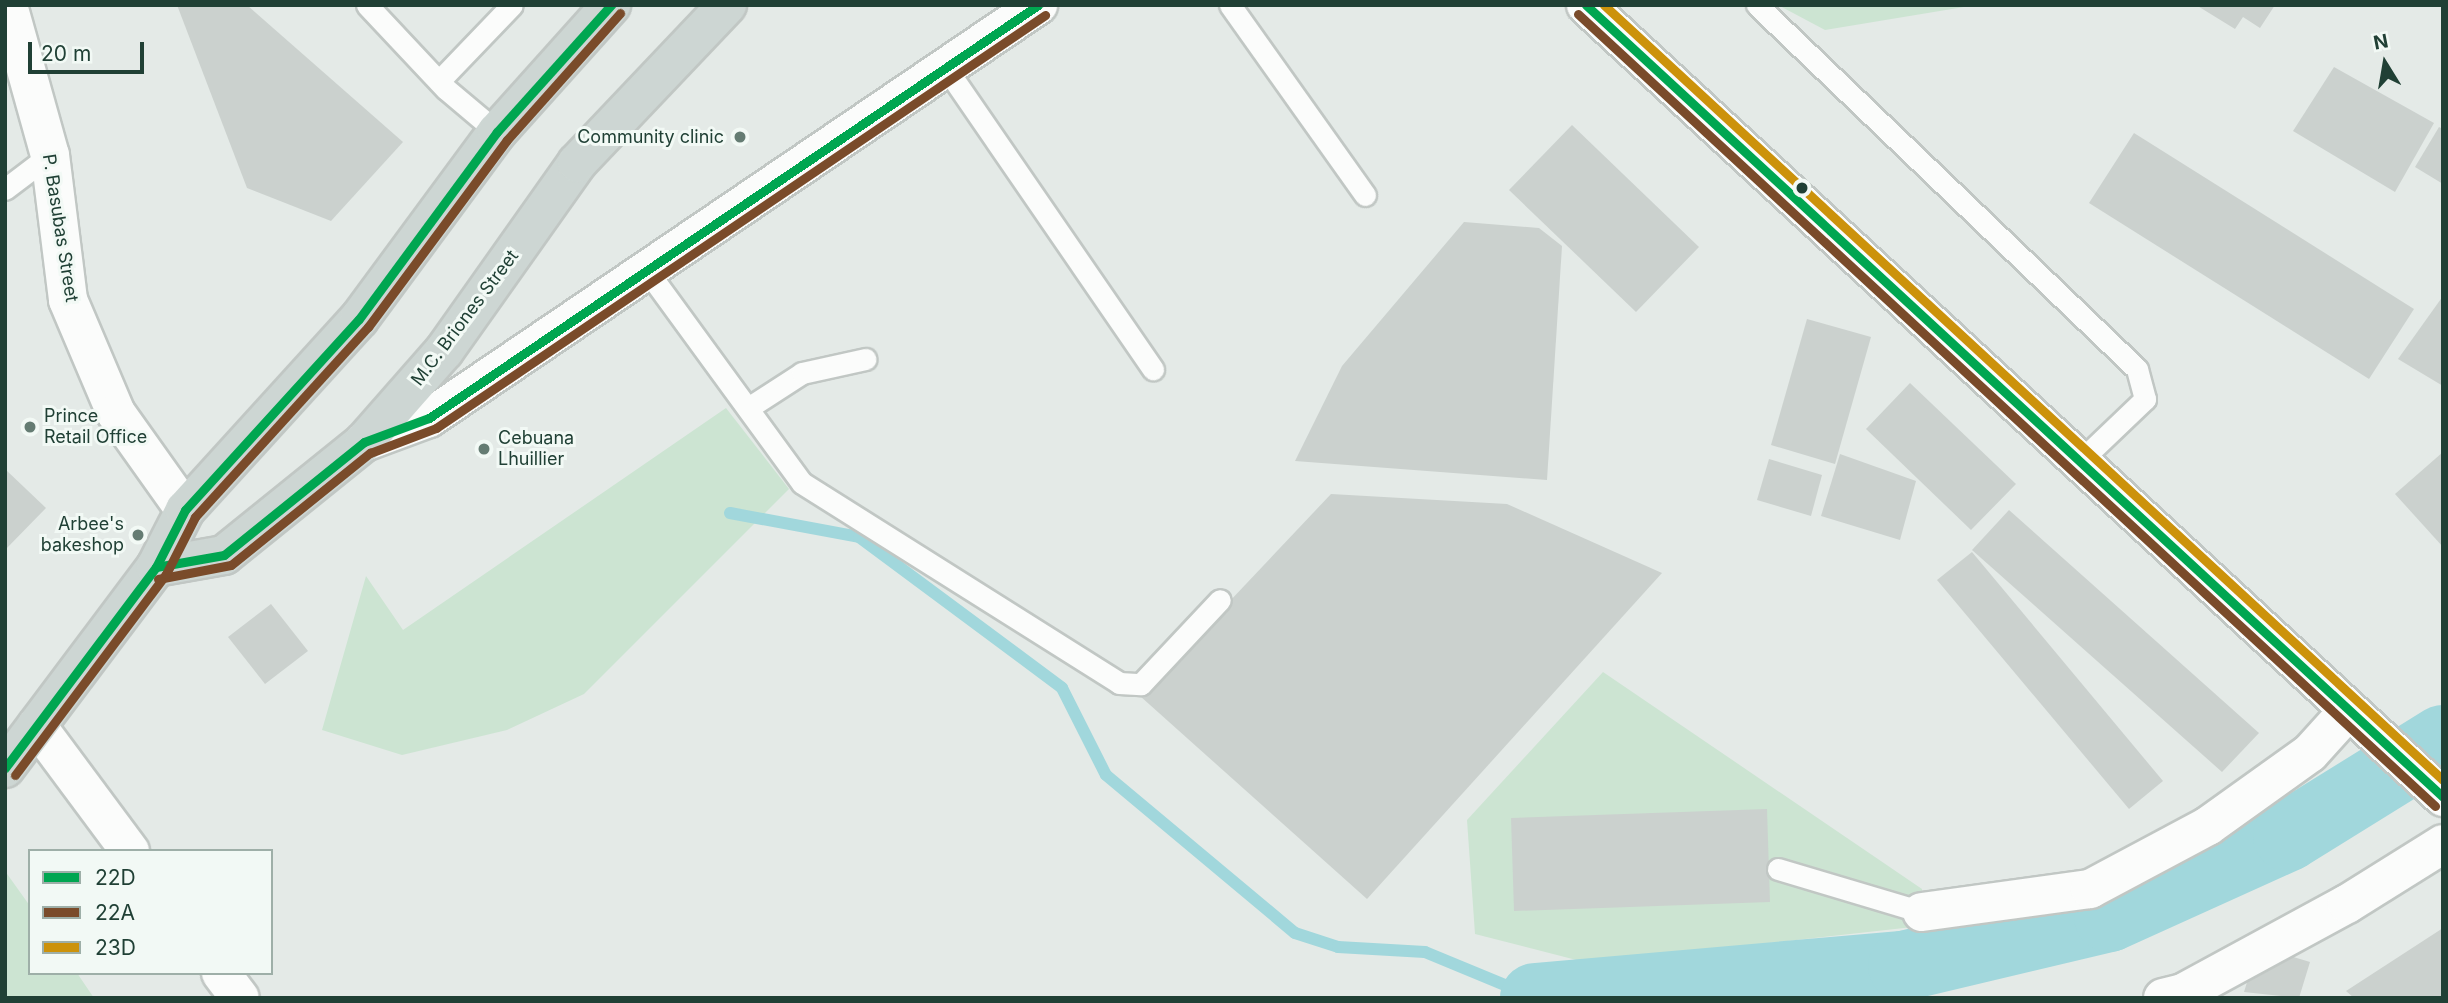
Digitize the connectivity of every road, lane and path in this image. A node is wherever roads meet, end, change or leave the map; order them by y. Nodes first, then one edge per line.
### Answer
1 (8, 5) edge
2 (367, 5) edge
3 (512, 5) edge
4 (611, 5) edge
5 (727, 5) edge
6 (1038, 5) edge
7 (1230, 5) edge
8 (1586, 5) edge
9 (1757, 5) edge
10 (947, 71) junction
11 (439, 81) junction
12 (497, 132) junction
13 (50, 155) junction
14 (5, 189) edge
15 (1365, 195) dead end
16 (648, 272) junction
17 (865, 359) dead end
18 (1153, 369) dead end
19 (748, 408) junction
20 (364, 442) junction
21 (2078, 463) junction
22 (185, 510) junction
23 (156, 566) junction
24 (1220, 600) dead end
25 (2348, 711) junction
26 (37, 726) junction
27 (5, 768) edge
28 (2443, 797) edge
29 (2443, 844) edge
30 (129, 849) edge
31 (1777, 869) dead end
32 (1922, 912) joint
33 (223, 975) edge
34 (240, 998) edge
35 (2163, 998) edge

1 - 13 street, P. Basubas Street
2 - 11 lane
3 - 11 lane
4 - 12 main road
5 - 20 main road, M.C. Briones Street
6 - 10 street
7 - 15 lane
8 - 21 street
9 - 21 lane
10 - 16 street
10 - 18 lane
11 - 12 lane
12 - 22 main road
13 - 14 lane
13 - 22 street, P. Basubas Street
16 - 19 lane
16 - 20 street
17 - 19 lane
19 - 24 lane
20 - 23 main road, M.C. Briones Street
21 - 25 street
22 - 23 main road
23 - 26 main road
25 - 28 street
25 - 32 street
26 - 27 main road
26 - 30 street
29 - 35 street
31 - 32 lane
33 - 34 street

